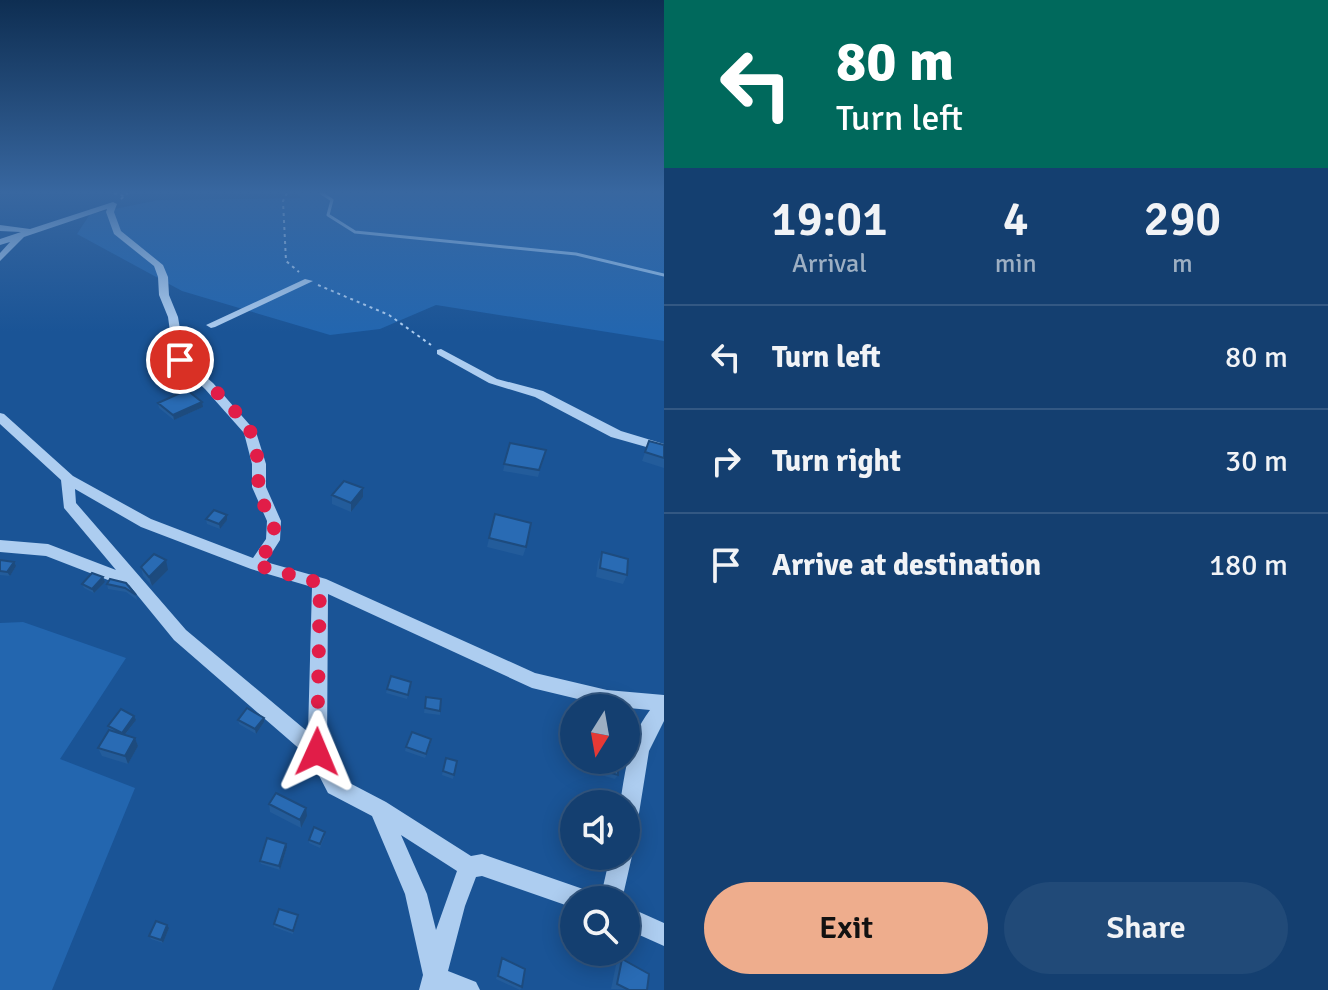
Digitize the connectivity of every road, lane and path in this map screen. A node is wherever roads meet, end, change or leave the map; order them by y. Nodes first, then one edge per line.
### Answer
1 (20, 239) edge
2 (126, 239) edge
3 (285, 239) edge
4 (0, 258) edge
5 (308, 281) junction
6 (211, 325) dead end
7 (441, 352) joint
8 (1, 420) edge
9 (664, 448) edge
10 (68, 479) junction
11 (0, 546) edge
12 (256, 565) junction
13 (134, 580) junction
14 (320, 583) junction
15 (664, 705) edge
16 (317, 752) junction
17 (630, 790) edge
18 (379, 809) junction
19 (469, 867) junction
20 (560, 892) edge
21 (640, 924) edge
22 (664, 935) edge
23 (433, 984) edge
24 (468, 990) edge

1 - 4 street
2 - 12 street
3 - 5 path
5 - 6 street
5 - 7 path
7 - 9 street
8 - 10 street
10 - 12 street
10 - 13 street
11 - 13 street
12 - 14 street
13 - 16 street
14 - 15 street
14 - 16 street
15 - 17 street
16 - 18 street
18 - 19 street
18 - 23 street
19 - 20 street
19 - 23 street
21 - 22 street
23 - 24 street

